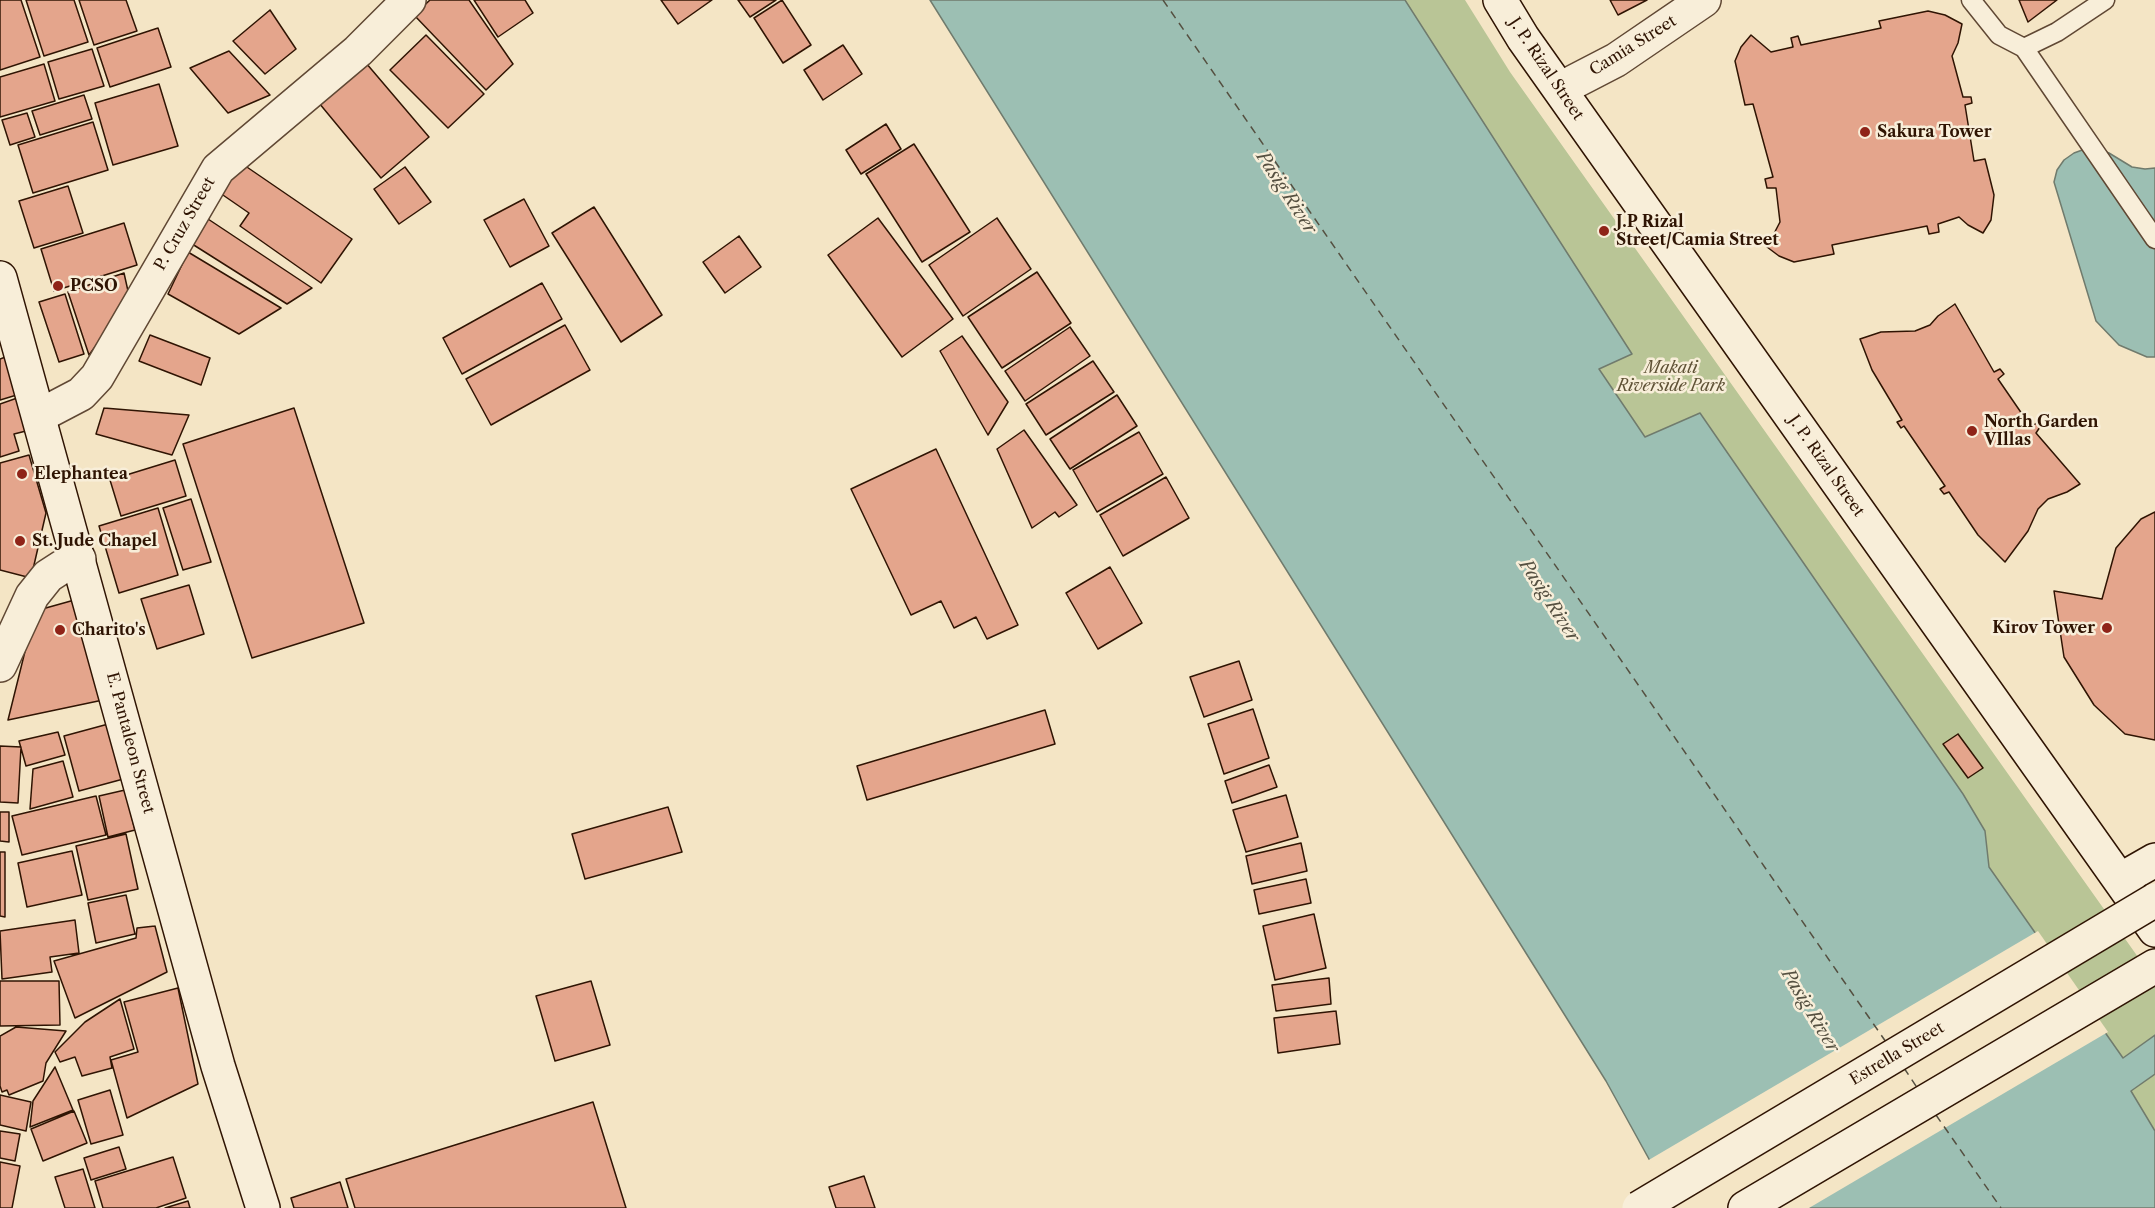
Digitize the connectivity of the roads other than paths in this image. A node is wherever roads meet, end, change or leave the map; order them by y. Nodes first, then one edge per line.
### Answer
1 (409, 0) edge
2 (1500, 0) edge
3 (1704, 0) edge
4 (1971, 0) edge
5 (2105, 0) edge
6 (2024, 48) junction
7 (1560, 89) junction
8 (2155, 239) edge
9 (0, 278) edge
10 (39, 416) junction
11 (79, 559) junction
12 (0, 665) edge
13 (2155, 860) edge
14 (2120, 880) junction
15 (2155, 900) edge
16 (2155, 930) edge
17 (2155, 966) edge
18 (263, 1208) edge
19 (1639, 1208) edge
20 (1745, 1208) edge

1 - 10 main road, P. Cruz Street
2 - 7 main road, J. P. Rizal Street
3 - 7 main road, Camia Street
4 - 6 lane
5 - 6 lane
6 - 8 lane
7 - 14 main road, J. P. Rizal Street
9 - 10 main road, E. Pantaleon Street
10 - 11 main road, E. Pantaleon Street
11 - 12 main road
11 - 18 main road, E. Pantaleon Street
13 - 14 main road
14 - 16 main road, J. P. Rizal Street
15 - 19 main road, Estrella Street, bridge
17 - 20 main road

